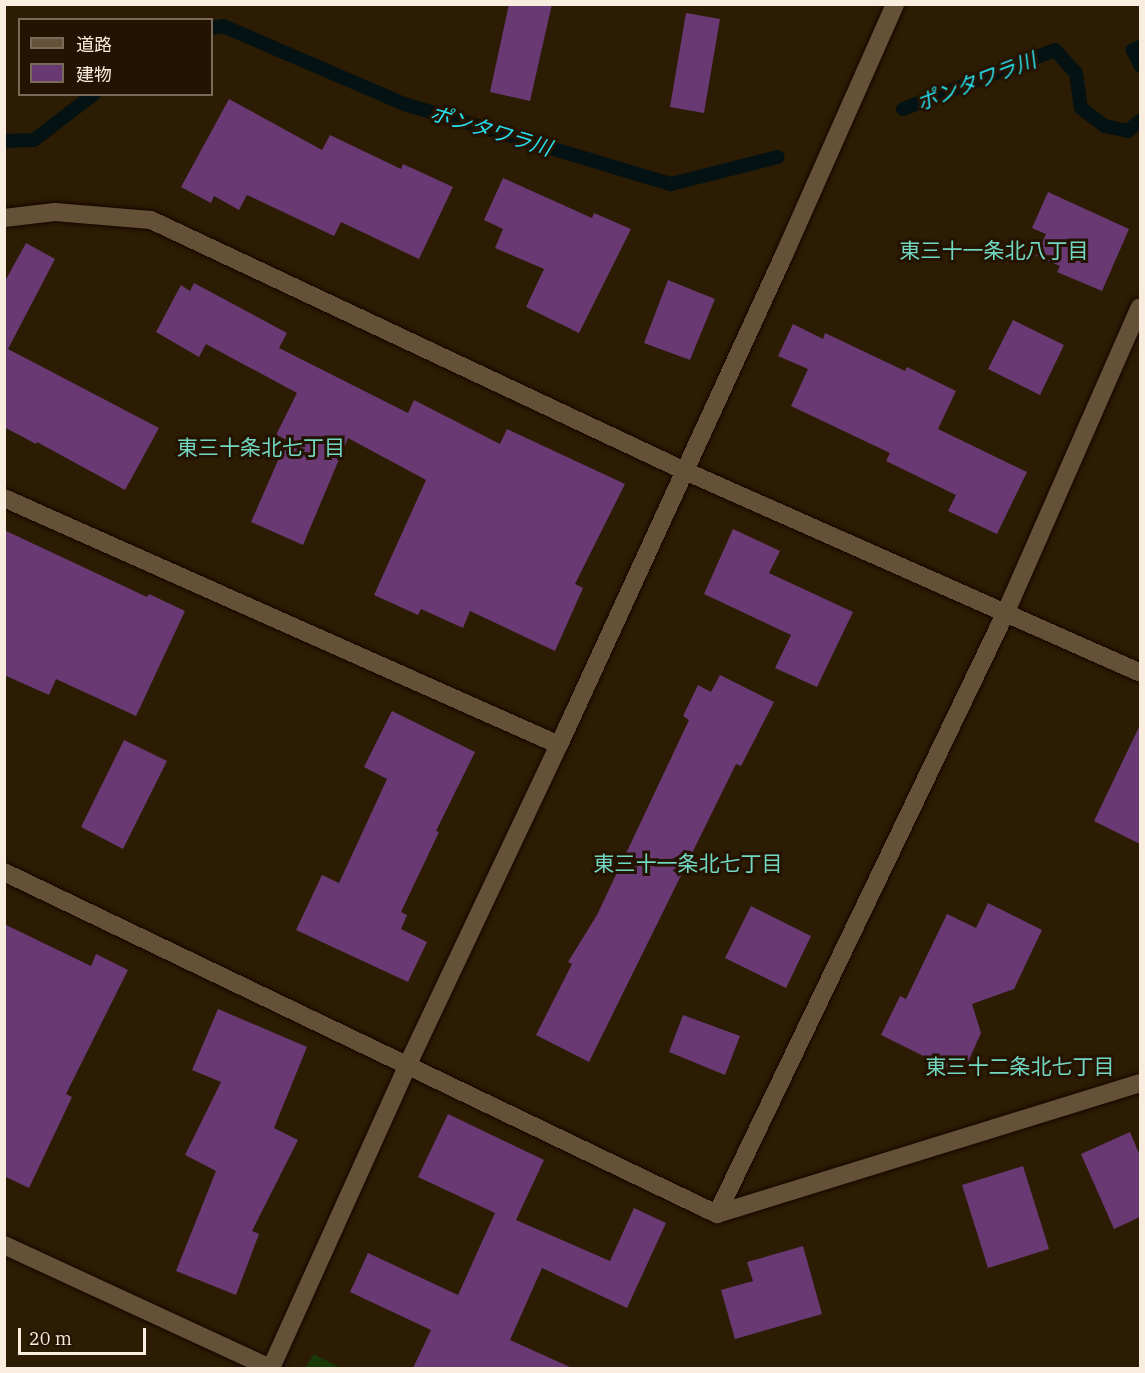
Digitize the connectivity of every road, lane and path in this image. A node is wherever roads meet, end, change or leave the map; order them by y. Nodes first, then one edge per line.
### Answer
1 (895, 4) edge
2 (4, 218) edge
3 (1140, 307) edge
4 (685, 471) junction
5 (4, 498) edge
6 (1005, 614) junction
7 (1140, 673) edge
8 (559, 745) junction
9 (4, 872) edge
10 (408, 1064) junction
11 (1140, 1083) edge
12 (717, 1214) junction
13 (4, 1245) edge
14 (271, 1368) edge

1 - 4 street
2 - 4 street
3 - 6 street
4 - 6 street
4 - 8 street
5 - 8 street
6 - 7 street
6 - 12 street
8 - 10 street
9 - 10 street
10 - 12 street
10 - 14 street
11 - 12 street
13 - 14 street

